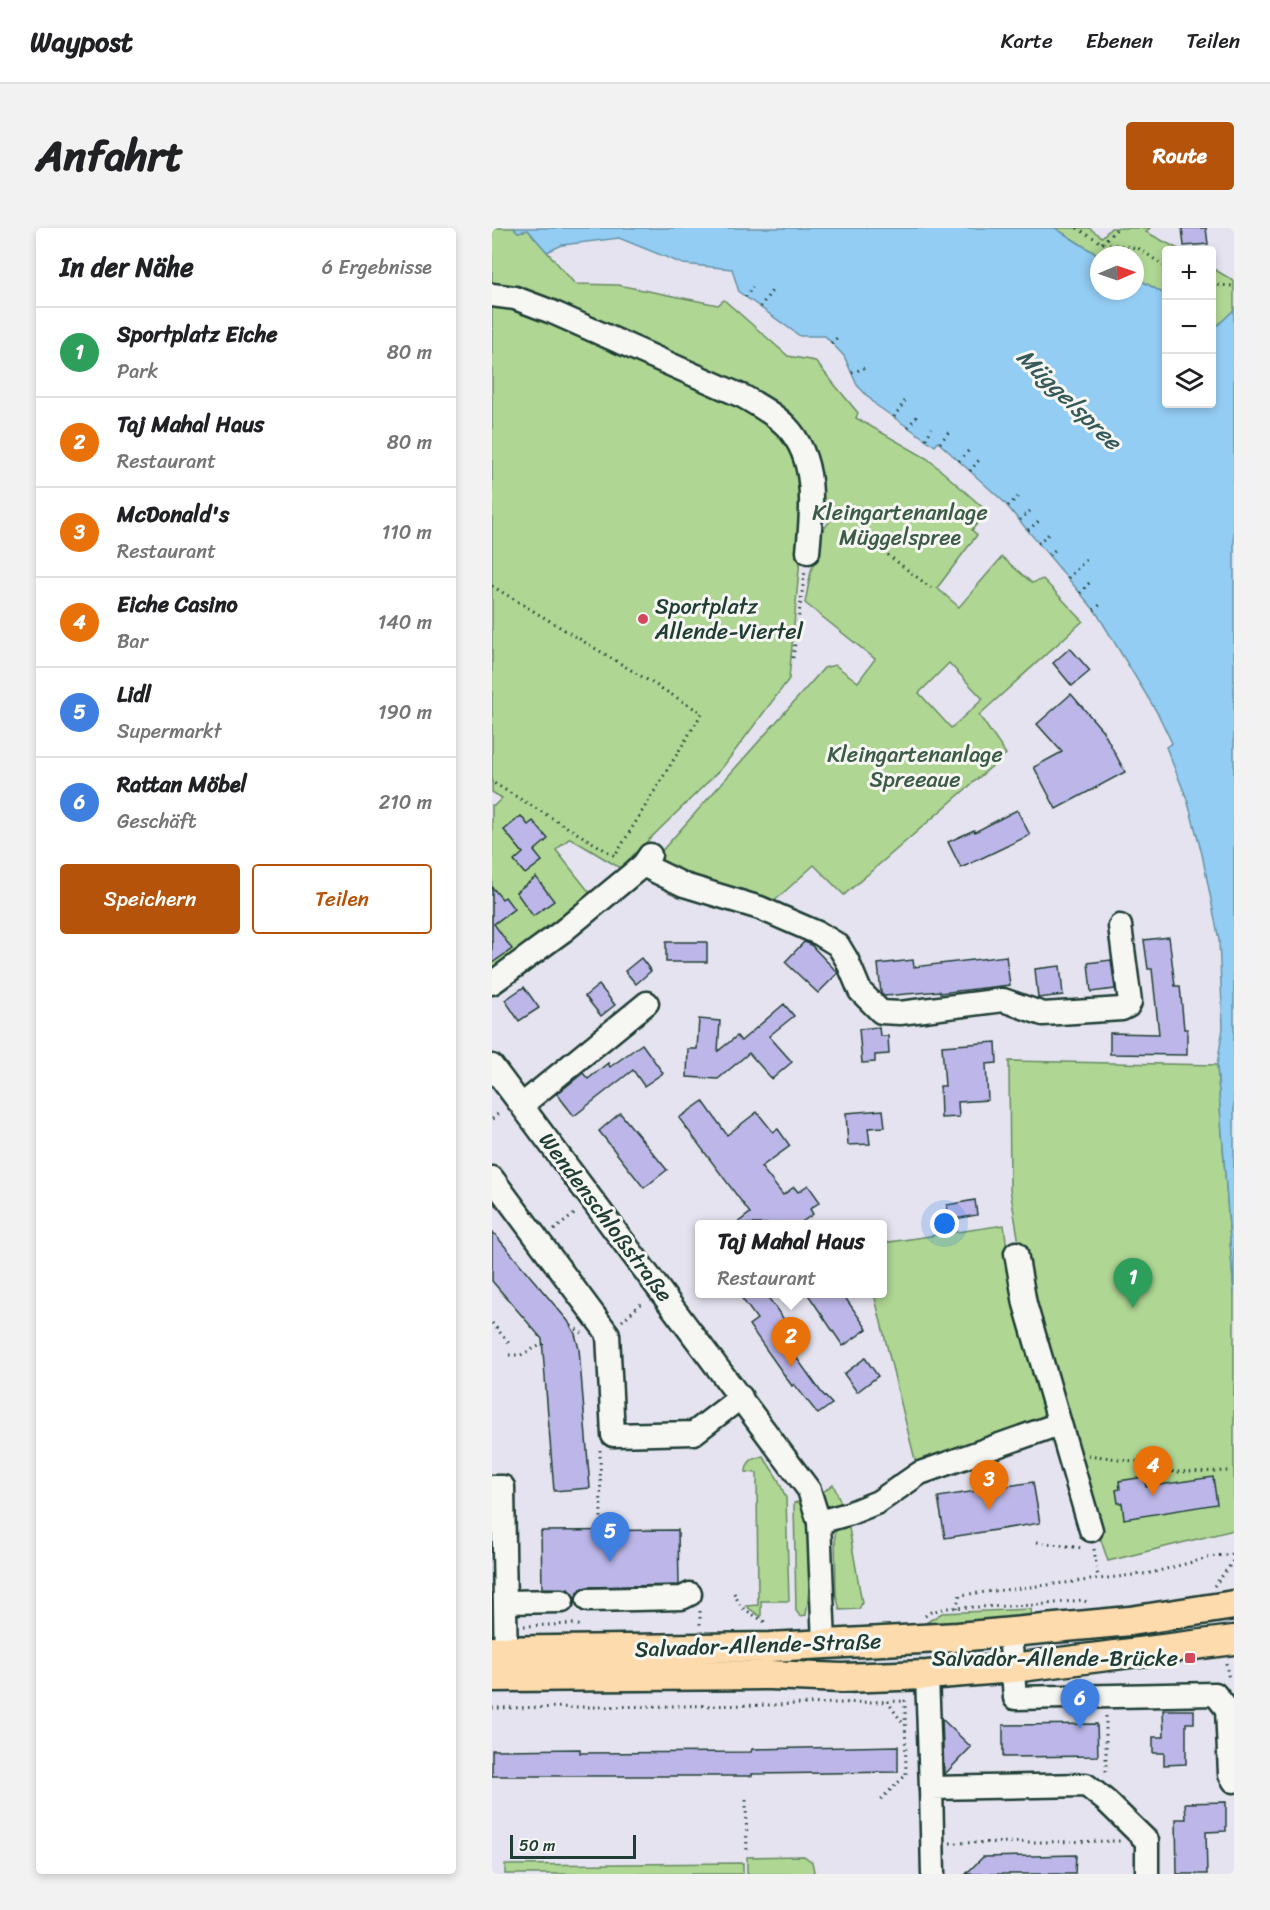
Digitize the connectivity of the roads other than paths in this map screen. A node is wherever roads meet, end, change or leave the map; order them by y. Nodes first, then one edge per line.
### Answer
1 (492, 295) edge
2 (808, 552) road end
3 (1120, 926) dead end
4 (492, 983) edge
5 (647, 1003) dead end
6 (492, 1066) edge
7 (522, 1105) junction
8 (492, 1178) edge
9 (1017, 1253) dead end
10 (741, 1397) junction
11 (1059, 1424) junction
12 (492, 1487) edge
13 (819, 1522) junction
14 (1085, 1538) road end
15 (690, 1594) dead end
16 (588, 1600) dead end
17 (562, 1601) dead end
18 (505, 1602) junction
19 (1234, 1605) edge
20 (1010, 1633) junction
21 (824, 1644) junction
22 (1230, 1648) edge
23 (499, 1665) edge
24 (1013, 1668) junction
25 (927, 1675) junction
26 (826, 1676) junction
27 (1234, 1781) edge
28 (931, 1788) junction
29 (933, 1874) edge
30 (1147, 1874) edge

1 - 2 street
3 - 4 street
5 - 7 street
6 - 7 street, Wendenschloßstraße
7 - 10 street, Wendenschloßstraße
8 - 10 street
9 - 11 street
10 - 13 street, Wendenschloßstraße
11 - 13 street
11 - 14 street
12 - 18 street
13 - 21 street, Wendenschloßstraße
15 - 16 street
17 - 18 street
18 - 23 street
19 - 20 main road, Salvador-Allende-Straße
20 - 21 main road, Salvador-Allende-Straße
20 - 24 street
21 - 23 main road, Salvador-Allende-Straße
21 - 26 main road, Wendenschloßstraße
22 - 24 main road, Salvador-Allende-Straße
23 - 26 main road, Salvador-Allende-Straße
24 - 25 main road, Salvador-Allende-Straße
24 - 27 street
25 - 26 main road, Salvador-Allende-Straße
25 - 28 street
28 - 29 street
28 - 30 street

